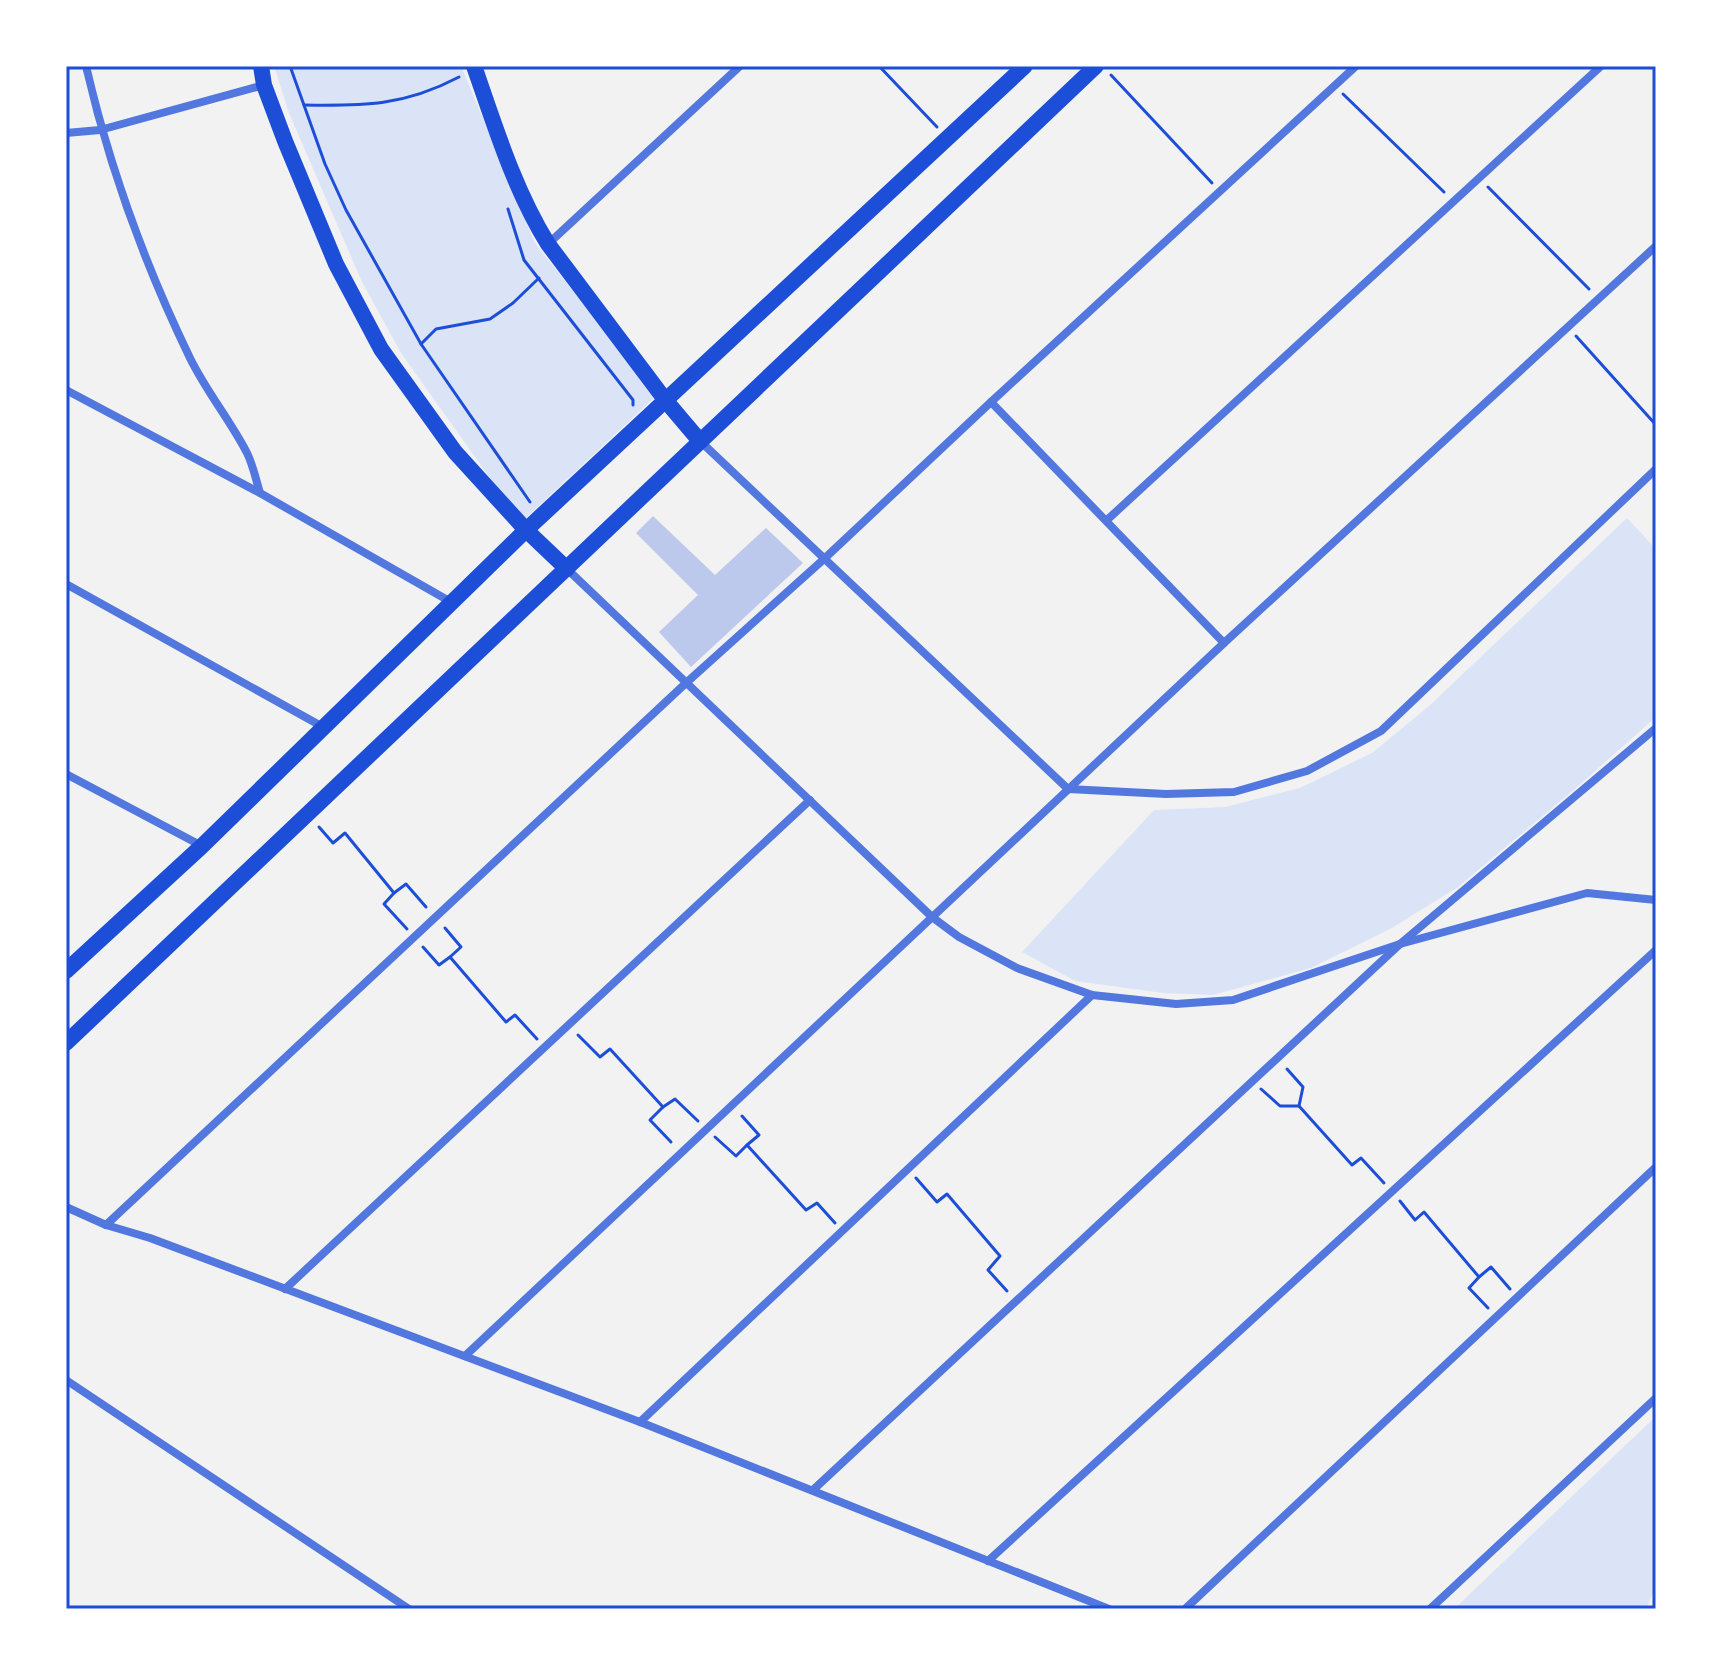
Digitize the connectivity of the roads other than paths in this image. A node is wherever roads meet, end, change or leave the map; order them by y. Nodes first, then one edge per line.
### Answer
1 (86, 66) edge
2 (261, 66) edge
3 (740, 66) edge
4 (1025, 66) edge
5 (1096, 66) edge
6 (1356, 66) edge
7 (1601, 66) edge
8 (470, 70) edge
9 (264, 85) junction
10 (100, 130) junction
11 (66, 133) edge
12 (548, 244) junction
13 (1656, 246) edge
14 (66, 390) edge
15 (666, 401) junction
16 (991, 402) junction
17 (699, 440) junction
18 (1656, 469) edge
19 (260, 493) junction
20 (1107, 520) junction
21 (526, 530) junction
22 (824, 559) junction
23 (567, 569) junction
24 (66, 584) edge
25 (453, 603) junction
26 (1224, 643) junction
27 (686, 683) junction
28 (324, 727) junction
29 (1656, 728) edge
30 (66, 774) edge
31 (1068, 789) junction
32 (810, 800) junction
33 (202, 846) junction
34 (1656, 900) edge
35 (932, 917) junction
36 (1400, 944) junction
37 (1656, 950) edge
38 (67, 969) edge
39 (1092, 995) junction
40 (66, 1043) edge
41 (1656, 1167) edge
42 (66, 1207) edge
43 (106, 1225) junction
44 (285, 1289) junction
45 (465, 1356) junction
46 (66, 1380) edge
47 (1656, 1398) edge
48 (640, 1422) junction
49 (813, 1490) junction
50 (988, 1561) junction
51 (409, 1609) edge
52 (1109, 1609) edge
53 (1185, 1609) edge
54 (1430, 1609) edge

1 - 10 street
2 - 9 main road
3 - 12 street
4 - 15 main road
5 - 17 main road
6 - 16 street
7 - 20 street
8 - 12 main road
9 - 10 street
9 - 21 main road
10 - 11 street
10 - 19 street
12 - 15 main road
13 - 26 street
14 - 19 street
15 - 17 main road
15 - 21 main road
16 - 20 street
16 - 22 street
17 - 22 street
17 - 23 main road
18 - 31 street
19 - 25 street
20 - 26 street
21 - 23 main road
21 - 25 main road
22 - 27 street
22 - 31 street
23 - 27 street
23 - 40 main road
24 - 28 street
25 - 28 main road
26 - 31 street
27 - 32 street
27 - 43 street
28 - 33 main road
29 - 36 street
30 - 33 street
31 - 35 street
32 - 35 street
32 - 44 street
33 - 38 main road
34 - 36 street
35 - 39 street
35 - 45 street
36 - 39 street
36 - 49 street
37 - 50 street
39 - 48 street
41 - 53 street
42 - 43 street
43 - 44 street
44 - 45 street
45 - 48 street
46 - 51 street
47 - 54 street
48 - 49 street
49 - 50 street
50 - 52 street

